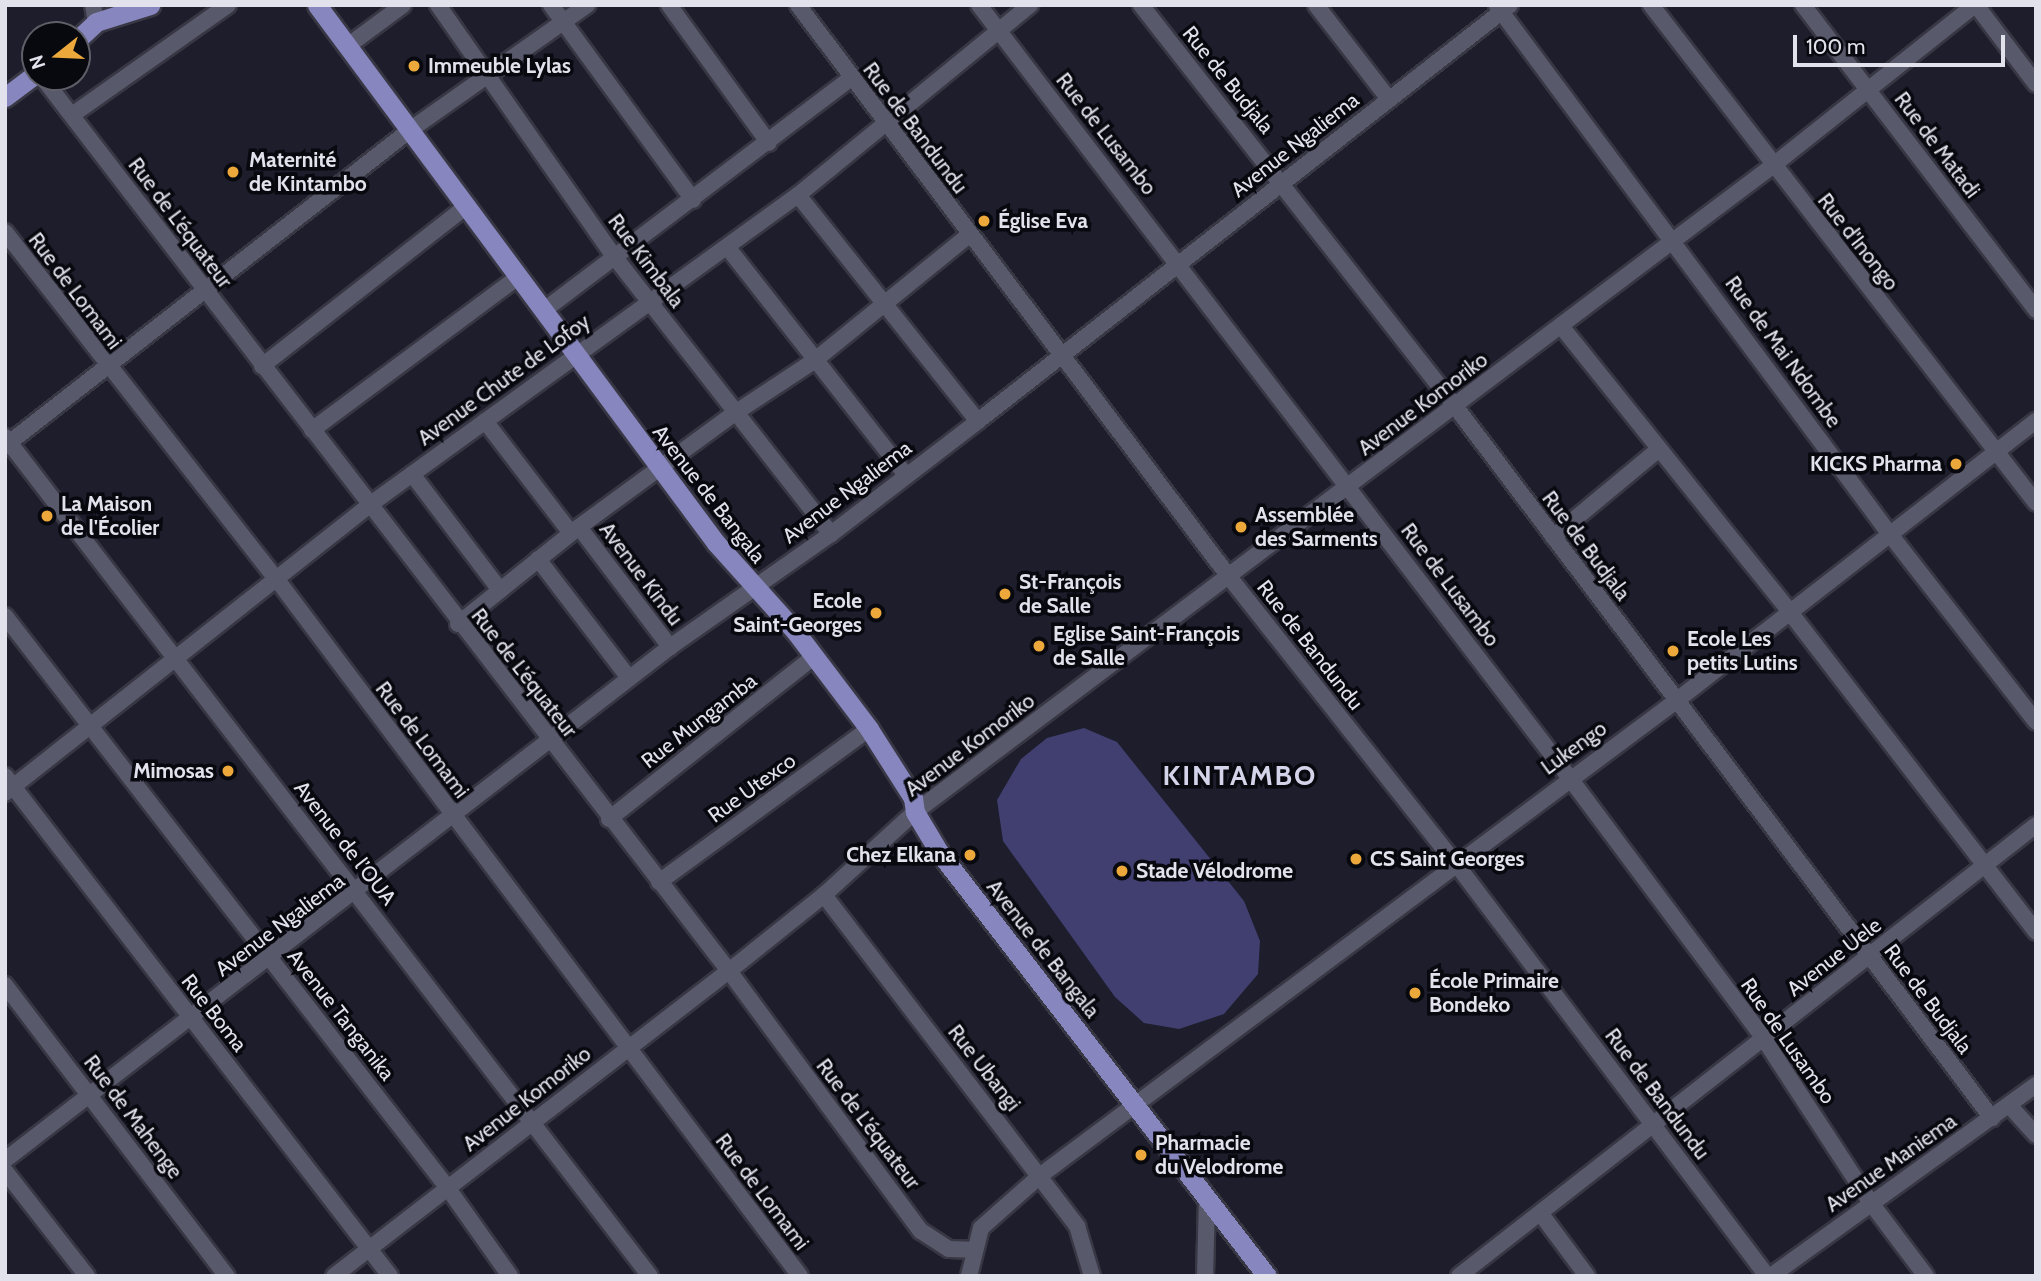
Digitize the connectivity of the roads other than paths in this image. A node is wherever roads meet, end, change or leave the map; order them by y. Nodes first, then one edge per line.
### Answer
1 (150, 5) edge
2 (228, 5) edge
3 (317, 5) edge
4 (403, 5) edge
5 (438, 5) edge
6 (551, 5) edge
7 (587, 5) edge
8 (669, 5) edge
9 (798, 5) edge
10 (979, 5) edge
11 (1030, 5) edge
12 (1141, 5) edge
13 (1316, 5) edge
14 (1651, 5) edge
15 (1803, 5) edge
16 (1975, 5) edge
17 (1503, 7) edge
18 (94, 14) edge
19 (564, 23) junction
20 (998, 30) junction
21 (349, 45) junction
22 (486, 74) junction
23 (850, 78) junction
24 (2036, 84) edge
25 (21, 85) edge
26 (1868, 89) junction
27 (53, 91) edge
28 (5, 97) edge
29 (1389, 99) junction
30 (72, 115) junction
31 (884, 123) junction
32 (410, 130) junction
33 (768, 143) junction
34 (1771, 167) junction
35 (1283, 183) junction
36 (798, 195) junction
37 (693, 200) junction
38 (468, 205) junction
39 (5, 232) edge
40 (970, 235) junction
41 (1673, 237) junction
42 (728, 248) junction
43 (613, 255) junction
44 (1178, 261) junction
45 (518, 277) junction
46 (204, 290) junction
47 (648, 300) junction
48 (883, 305) junction
49 (2036, 310) edge
50 (542, 311) junction
51 (1561, 326) junction
52 (1061, 352) junction
53 (576, 354) junction
54 (814, 361) junction
55 (105, 366) junction
56 (262, 366) junction
57 (1455, 406) junction
58 (735, 413) junction
59 (485, 421) junction
60 (978, 421) junction
61 (2036, 421) edge
62 (312, 430) junction
63 (7, 442) edge
64 (1659, 449) junction
65 (1997, 451) junction
66 (660, 469) junction
67 (412, 474) junction
68 (905, 474) junction
69 (1349, 486) junction
70 (2036, 503) edge
71 (368, 506) junction
72 (575, 530) junction
73 (1889, 533) junction
74 (831, 534) junction
75 (1553, 537) junction
76 (538, 559) junction
77 (1230, 578) junction
78 (278, 581) junction
79 (752, 586) junction
80 (500, 590) junction
81 (1789, 611) junction
82 (5, 616) edge
83 (458, 624) junction
84 (670, 647) junction
85 (815, 656) junction
86 (177, 660) junction
87 (629, 678) junction
88 (1676, 701) junction
89 (2036, 722) edge
90 (91, 725) junction
91 (869, 729) junction
92 (550, 740) junction
93 (1569, 777) junction
94 (8, 786) edge
95 (915, 812) junction
96 (453, 816) junction
97 (608, 819) junction
98 (2036, 825) edge
99 (1457, 864) junction
100 (1985, 866) junction
101 (659, 882) junction
102 (357, 892) junction
103 (824, 895) junction
104 (2036, 932) edge
105 (1869, 955) junction
106 (270, 957) junction
107 (729, 971) junction
108 (5, 985) edge
109 (192, 1018) junction
110 (1764, 1039) junction
111 (626, 1048) junction
112 (2036, 1085) edge
113 (90, 1095) junction
114 (2009, 1105) junction
115 (1135, 1106) junction
116 (1992, 1118) junction
117 (533, 1124) junction
118 (1654, 1126) junction
119 (2036, 1135) edge
120 (5, 1160) edge
121 (5, 1171) edge
122 (1041, 1175) junction
123 (447, 1187) junction
124 (1207, 1198) junction
125 (1871, 1203) junction
126 (1541, 1214) junction
127 (369, 1248) junction
128 (972, 1251) junction
129 (87, 1276) edge
130 (228, 1276) edge
131 (334, 1276) edge
132 (390, 1276) edge
133 (510, 1276) edge
134 (650, 1276) edge
135 (800, 1276) edge
136 (969, 1276) edge
137 (1092, 1276) edge
138 (1205, 1276) edge
139 (1268, 1276) edge
140 (1459, 1276) edge
141 (1587, 1276) edge
142 (1769, 1276) edge
143 (1926, 1276) edge

1 - 18 main road
2 - 30 street
3 - 21 main road, Avenue de Bangala
4 - 21 street
5 - 22 street, Rue Kimbala
6 - 19 street
7 - 19 street
8 - 33 street
9 - 23 street, Rue de Bandundu
10 - 20 street, Rue de Lusambo
11 - 20 street, Avenue Chute de Lofoy
12 - 35 street, Rue de Budjala
13 - 29 street
14 - 34 street, Rue d'Inongo
15 - 26 street, Rue de Matadi
16 - 24 street
16 - 26 street, Avenue Komoriko
17 - 29 street, Avenue Ngaliema
17 - 41 street, Rue de Mai Ndombe
19 - 22 street
19 - 37 street
20 - 31 street, Avenue Chute de Lofoy
20 - 44 street, Rue de Lusambo
21 - 32 main road, Avenue de Bangala
22 - 32 street
22 - 43 street, Rue Kimbala
23 - 31 street, Rue de Bandundu
23 - 33 street
25 - 28 main road
26 - 34 street, Avenue Komoriko
26 - 49 street, Rue de Matadi
27 - 30 street, Rue de L'équateur
29 - 35 street, Avenue Ngaliema
30 - 46 street, Rue de L'équateur
31 - 36 street, Avenue Chute de Lofoy
31 - 40 street, Rue de Bandundu
32 - 38 main road, Avenue de Bangala
32 - 46 street
33 - 37 street
34 - 41 street, Avenue Komoriko
34 - 65 street, Rue d'Inongo
35 - 44 street, Avenue Ngaliema
35 - 57 street, Rue de Budjala
36 - 42 street, Avenue Chute de Lofoy
36 - 48 street
37 - 43 street
38 - 45 main road, Avenue de Bangala
38 - 56 street
39 - 55 street, Rue de Lomami
40 - 48 street
40 - 52 street, Rue de Bandundu
41 - 51 street, Avenue Komoriko
41 - 73 street, Rue de Mai Ndombe
42 - 47 street, Avenue Chute de Lofoy
42 - 54 street
43 - 47 street, Rue Kimbala
43 - 50 street
44 - 52 street, Avenue Ngaliema
44 - 69 street, Rue de Lusambo
45 - 50 main road, Avenue de Bangala
45 - 62 street
46 - 55 street
46 - 56 street, Rue de L'équateur
47 - 53 street, Avenue Chute de Lofoy
47 - 58 street, Rue Kimbala
48 - 54 street
48 - 60 street
50 - 53 main road, Avenue de Bangala
51 - 57 street, Avenue Komoriko
51 - 64 street
52 - 60 street, Avenue Ngaliema
52 - 77 street, Rue de Bandundu
53 - 59 street, Avenue Chute de Lofoy
53 - 66 main road, Avenue de Bangala
54 - 58 street
54 - 68 street
55 - 63 street
55 - 78 street, Rue de Lomami
56 - 62 street, Rue de L'équateur
57 - 69 street, Avenue Komoriko
57 - 75 street, Rue de Budjala
58 - 66 street
58 - 74 street, Rue Kimbala
59 - 67 street, Avenue Chute de Lofoy
59 - 72 street, Avenue Kindu
60 - 68 street, Avenue Ngaliema
61 - 65 street, Lukengo
62 - 71 street, Rue de L'équateur
63 - 86 street, Avenue de l’OUA
64 - 75 street
64 - 81 street
65 - 70 street, Rue d'Inongo
65 - 73 street, Lukengo
66 - 72 street
66 - 79 main road, Avenue de Bangala
67 - 71 street, Avenue Chute de Lofoy
67 - 80 street
68 - 74 street, Avenue Ngaliema
69 - 77 street, Avenue Komoriko
69 - 93 street, Rue de Lusambo
71 - 78 street, Avenue Chute de Lofoy
71 - 83 street, Rue de L'équateur
72 - 76 street
72 - 84 street, Avenue Kindu
73 - 81 street, Lukengo
73 - 89 street, Rue de Mai Ndombe
74 - 79 street, Avenue Ngaliema
75 - 88 street, Rue de Budjala
76 - 80 street
76 - 87 street
77 - 95 street, Avenue Komoriko
77 - 99 street, Rue de Bandundu
78 - 86 street, Avenue Chute de Lofoy
78 - 96 street, Rue de Lomami
79 - 84 street, Avenue Ngaliema
79 - 85 main road, Avenue de Bangala
80 - 83 street
81 - 88 street, Lukengo
81 - 100 street
82 - 90 street, Avenue Tanganika
83 - 92 street, Rue de L'équateur
84 - 87 street, Avenue Ngaliema
85 - 91 main road, Avenue de Bangala
85 - 97 street, Rue Mungamba
86 - 90 street, Avenue Chute de Lofoy
86 - 102 street, Avenue de l’OUA
87 - 92 street, Avenue Ngaliema
88 - 93 street, Lukengo
88 - 105 street, Rue de Budjala
90 - 94 street, Avenue Chute de Lofoy
90 - 106 street, Avenue Tanganika
91 - 95 main road, Avenue de Bangala
91 - 101 street, Rue Utexco
92 - 96 street, Avenue Ngaliema
92 - 97 street, Rue de L'équateur
93 - 99 street, Lukengo
93 - 110 street, Rue de Lusambo
94 - 109 street, Rue Boma
95 - 103 street, Avenue Komoriko
95 - 115 main road, Avenue de Bangala
96 - 102 street, Avenue Ngaliema
96 - 111 street, Rue de Lomami
97 - 101 street, Rue de L'équateur
98 - 100 street, Avenue Uele
99 - 115 street, Lukengo
99 - 118 street, Rue de Bandundu
100 - 104 street
100 - 105 street, Avenue Uele
101 - 107 street, Rue de L'équateur
102 - 106 street, Avenue Ngaliema
102 - 117 street, Avenue de l’OUA
103 - 107 street, Avenue Komoriko
103 - 122 street, Rue Ubangi
105 - 110 street, Avenue Uele
105 - 116 street, Rue de Budjala
106 - 109 street, Avenue Ngaliema
106 - 123 street, Avenue Tanganika
107 - 111 street, Avenue Komoriko
107 - 128 street, Rue de L'équateur
108 - 113 street, Rue de Mahenge
109 - 113 street, Avenue Ngaliema
109 - 127 street, Rue Boma
110 - 118 street, Avenue Uele
110 - 125 street, Rue de Lusambo
111 - 117 street, Avenue Komoriko
111 - 135 street, Rue de Lomami
112 - 114 street, Avenue Maniema
113 - 120 street, Avenue Ngaliema
113 - 130 street, Rue de Mahenge
114 - 116 street, Avenue Maniema
114 - 119 street
115 - 122 street, Lukengo
115 - 124 main road, Avenue de Bangala
116 - 125 street, Avenue Maniema
117 - 123 street, Avenue Komoriko
117 - 134 street, Avenue de l’OUA
118 - 126 street, Avenue Uele
118 - 142 street, Rue de Bandundu
121 - 129 street
122 - 128 street, Lukengo
122 - 137 street, Rue Ubangi
123 - 127 street, Avenue Komoriko
123 - 133 street, Avenue Tanganika
124 - 138 street
124 - 139 main road, Avenue de Bangala
125 - 142 street, Avenue Maniema
125 - 143 street, Rue de Lusambo
126 - 140 street, Avenue Uele
126 - 141 street
127 - 131 street, Avenue Komoriko
127 - 132 street, Rue Boma
128 - 136 street

